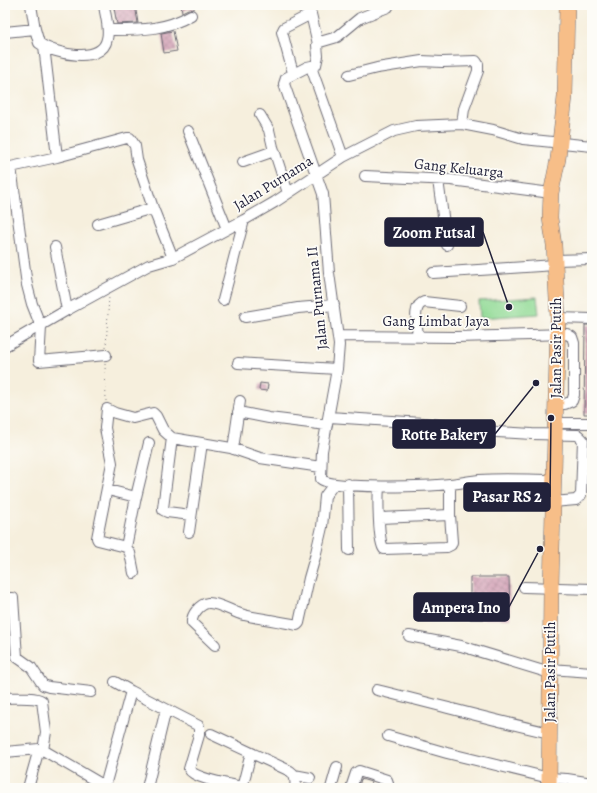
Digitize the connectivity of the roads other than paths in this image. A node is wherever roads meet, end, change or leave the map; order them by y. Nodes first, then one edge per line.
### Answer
1 (31, 5) edge
2 (104, 5) edge
3 (567, 5) edge
4 (388, 7) dead end
5 (191, 15) dead end
6 (35, 29) junction
7 (108, 30) junction
8 (5, 32) edge
9 (318, 44) junction
10 (44, 46) junction
11 (311, 67) junction
12 (293, 74) junction
13 (349, 75) dead end
14 (260, 115) dead end
15 (462, 124) junction
16 (188, 131) dead end
17 (559, 144) junction
18 (592, 146) edge
19 (274, 151) junction
20 (57, 157) junction
21 (343, 157) junction
22 (243, 162) dead end
23 (8, 167) edge
24 (316, 174) junction
25 (364, 176) dead end
26 (438, 180) junction
27 (288, 193) junction
28 (551, 194) junction
29 (15, 199) junction
30 (5, 202) edge
31 (153, 208) junction
32 (244, 220) junction
33 (98, 224) dead end
34 (227, 229) junction
35 (447, 246) dead end
36 (55, 247) dead end
37 (173, 258) junction
38 (592, 260) edge
39 (555, 263) junction
40 (433, 272) dead end
41 (223, 300) dead end
42 (334, 305) junction
43 (460, 306) dead end
44 (67, 310) junction
45 (245, 317) dead end
46 (558, 318) junction
47 (592, 319) edge
48 (41, 325) junction
49 (557, 334) junction
50 (338, 336) junction
51 (418, 337) junction
52 (5, 346) edge
53 (106, 355) dead end
54 (238, 363) dead end
55 (338, 369) junction
56 (240, 401) dead end
57 (238, 412) junction
58 (328, 421) junction
59 (592, 423) edge
60 (555, 428) junction
61 (172, 438) junction
62 (149, 444) dead end
63 (202, 444) junction
64 (233, 449) junction
65 (321, 467) junction
66 (553, 480) junction
67 (334, 484) junction
68 (348, 484) junction
69 (450, 484) junction
70 (379, 487) junction
71 (108, 490) junction
72 (136, 497) junction
73 (553, 502) junction
74 (191, 515) junction
75 (450, 515) junction
76 (380, 518) junction
77 (189, 532) dead end
78 (126, 547) junction
79 (349, 550) dead end
80 (134, 573) dead end
81 (524, 587) dead end
82 (551, 587) junction
83 (592, 589) edge
84 (5, 598) edge
85 (409, 636) dead end
86 (215, 645) dead end
87 (550, 671) junction
88 (592, 672) edge
89 (115, 682) dead end
90 (48, 687) junction
91 (377, 690) dead end
92 (131, 691) junction
93 (91, 692) dead end
94 (5, 698) edge
95 (39, 699) junction
96 (166, 709) junction
97 (550, 733) junction
98 (211, 734) dead end
99 (388, 736) dead end
100 (41, 750) junction
101 (5, 753) edge
102 (251, 753) junction
103 (337, 767) dead end
104 (294, 775) junction
105 (310, 778) dead end
106 (549, 783) edge
107 (592, 783) edge
108 (107, 787) edge
109 (28, 788) edge
110 (147, 788) edge
111 (242, 788) edge
112 (295, 788) edge
113 (331, 788) edge
114 (351, 788) edge
115 (388, 788) edge

1 - 6 street
2 - 7 street
3 - 17 highway, Jalan Pasir Putih
4 - 9 street
5 - 7 street
6 - 8 street
6 - 10 street
7 - 10 street
9 - 11 street
9 - 12 street
10 - 20 street
11 - 12 street
11 - 21 street
12 - 24 street, Jalan Purnama II
13 - 15 street
14 - 19 street
15 - 17 street, Jalan Purnama
15 - 21 street, Jalan Purnama
16 - 34 street
17 - 18 street, Jalan Purnama
17 - 28 highway, Jalan Pasir Putih
19 - 22 street
19 - 27 street
20 - 23 street
20 - 31 street
21 - 24 street, Jalan Purnama
23 - 29 street
24 - 27 street, Jalan Purnama
24 - 42 street, Jalan Purnama II
25 - 26 street, Gang Keluarga
26 - 28 street, Gang Keluarga
26 - 35 street
27 - 32 street, Jalan Purnama
28 - 39 highway, Jalan Pasir Putih
29 - 30 street
29 - 48 street
31 - 33 street
31 - 37 street
32 - 34 street, Jalan Purnama
32 - 41 street
34 - 37 street, Jalan Purnama
36 - 44 street
37 - 44 street, Jalan Purnama
38 - 39 street
39 - 40 street
39 - 46 highway, Jalan Pasir Putih
42 - 45 street
42 - 50 street, Jalan Purnama II
43 - 51 street
44 - 48 street, Jalan Purnama
46 - 47 street
46 - 49 highway, Jalan Pasir Putih
48 - 52 street, Jalan Purnama
48 - 53 street
49 - 51 street, Gang Limbat Jaya
49 - 60 highway, Jalan Pasir Putih
50 - 51 street, Gang Limbat Jaya
50 - 55 street, Jalan Purnama II
54 - 55 street
55 - 58 street, Jalan Purnama II
56 - 57 street
57 - 58 street
57 - 64 street
58 - 60 street
58 - 65 street, Jalan Purnama II
59 - 60 street
60 - 66 highway, Jalan Pasir Putih
60 - 73 street
61 - 63 street
61 - 71 street
61 - 74 street
62 - 72 street
63 - 64 street
63 - 74 street
64 - 65 street
65 - 67 street
66 - 69 street
66 - 73 highway, Jalan Pasir Putih
67 - 68 street
67 - 86 street
68 - 70 street
68 - 79 street
69 - 70 street
69 - 75 street
70 - 76 street
71 - 72 street
71 - 78 street
72 - 78 street
73 - 82 highway, Jalan Pasir Putih
74 - 77 street
75 - 76 street
75 - 76 street
78 - 80 street
81 - 82 street
82 - 83 street
82 - 87 highway, Jalan Pasir Putih
84 - 90 street
85 - 87 street
87 - 88 street
87 - 97 highway, Jalan Pasir Putih
89 - 92 street
90 - 93 street
90 - 95 street
91 - 97 street
92 - 96 street
92 - 108 street
94 - 95 street
95 - 100 street
96 - 110 street
96 - 111 street
97 - 106 highway, Jalan Pasir Putih
98 - 102 street
99 - 106 street
100 - 101 street
100 - 108 street
100 - 109 street
102 - 104 street
102 - 111 street
103 - 113 street
104 - 105 street
104 - 112 street
106 - 107 street
114 - 115 street

